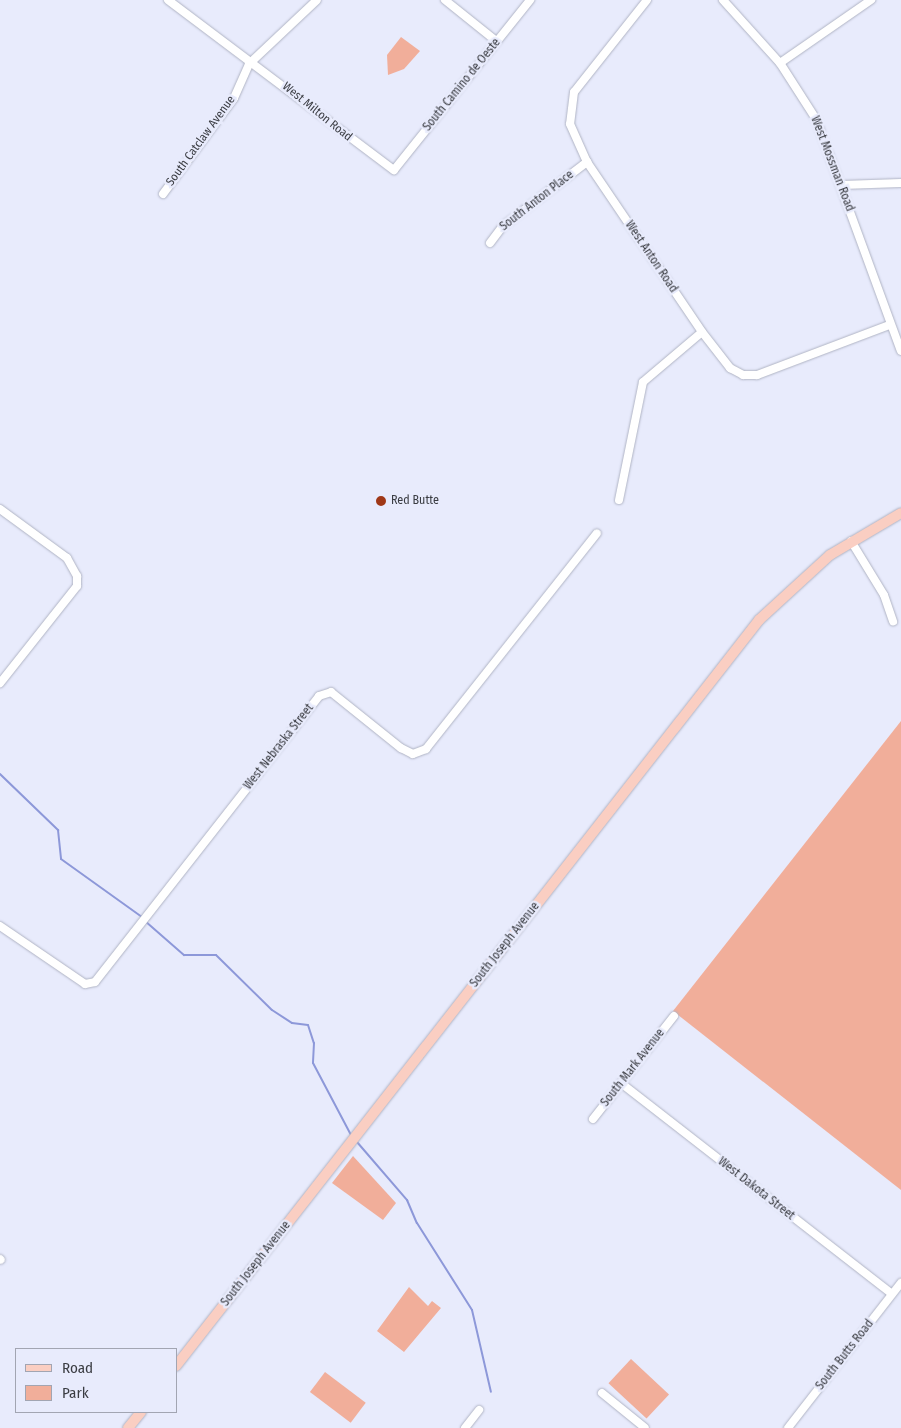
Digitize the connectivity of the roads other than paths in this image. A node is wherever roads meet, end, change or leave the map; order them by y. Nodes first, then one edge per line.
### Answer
1 (168, 0) edge
2 (317, 0) edge
3 (445, 0) edge
4 (530, 0) edge
5 (647, 0) edge
6 (723, 0) edge
7 (871, 0) edge
8 (496, 41) junction
9 (780, 63) junction
10 (250, 64) junction
11 (587, 162) junction
12 (394, 170) joint
13 (901, 183) edge
14 (842, 186) junction
15 (163, 194) dead end
16 (490, 243) dead end
17 (889, 325) junction
18 (702, 332) junction
19 (901, 352) edge
20 (619, 500) dead end
21 (0, 509) edge
22 (901, 513) edge
23 (597, 533) dead end
24 (851, 540) junction
25 (894, 621) dead end
26 (0, 683) edge
27 (0, 926) edge
28 (674, 1016) dead end
29 (621, 1083) junction
30 (592, 1119) dead end
31 (901, 1282) edge
32 (892, 1294) junction
33 (178, 1363) edge
34 (602, 1393) dead end
35 (479, 1410) dead end
36 (140, 1413) edge
37 (128, 1428) edge
38 (465, 1428) edge
39 (645, 1428) edge
40 (788, 1428) edge

1 - 10 street, West Milton Road
2 - 10 street, South Catclaw Avenue
3 - 8 street
4 - 8 street, South Camino de Oeste
5 - 11 street, West Anton Road
6 - 9 street, West Mossman Road
7 - 9 street
8 - 12 street, South Camino de Oeste
9 - 14 street, West Mossman Road
10 - 12 street, West Milton Road
10 - 15 street, South Catclaw Avenue
11 - 16 street, South Anton Place
11 - 18 street, West Anton Road
13 - 14 street
14 - 17 street, West Mossman Road
17 - 18 street, West Anton Road
17 - 19 street, West Mossman Road
18 - 20 street
21 - 26 street
22 - 24 main road, South Joseph Avenue
23 - 27 street, West Nebraska Street
24 - 25 street
24 - 33 main road, South Joseph Avenue
28 - 29 street, South Mark Avenue
29 - 30 street, South Mark Avenue
29 - 32 street, West Dakota Street
31 - 32 street, South Butts Road
32 - 40 street, South Butts Road
34 - 39 street
35 - 38 street
36 - 37 main road

